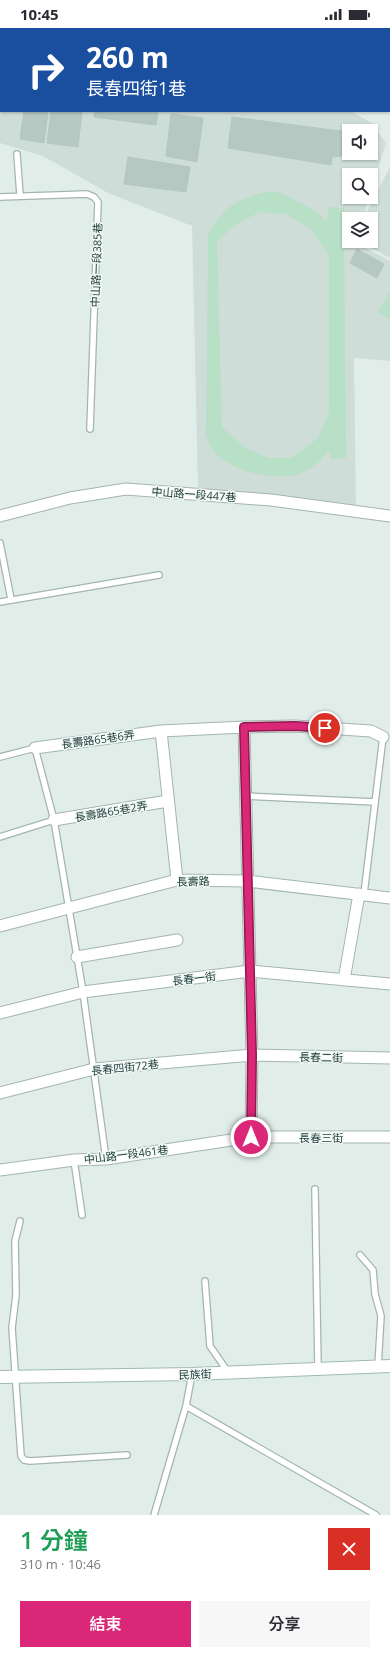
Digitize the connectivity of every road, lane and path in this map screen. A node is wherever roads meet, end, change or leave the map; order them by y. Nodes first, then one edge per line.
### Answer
1 (17, 154) dead end
2 (20, 195) junction
3 (0, 196) edge
4 (90, 429) dead end
5 (0, 516) edge
6 (390, 516) edge
7 (0, 544) edge
8 (159, 575) dead end
9 (11, 600) junction
10 (0, 602) edge
11 (244, 727) junction
12 (161, 731) junction
13 (383, 737) joint
14 (36, 748) junction
15 (0, 757) edge
16 (245, 796) junction
17 (168, 801) junction
18 (375, 802) junction
19 (54, 820) junction
20 (0, 837) edge
21 (177, 880) junction
22 (247, 881) junction
23 (362, 894) junction
24 (390, 898) edge
25 (68, 907) junction
26 (0, 926) edge
27 (177, 940) dead end
28 (77, 957) junction
29 (250, 971) junction
30 (344, 980) junction
31 (390, 984) edge
32 (83, 992) junction
33 (0, 1013) edge
34 (252, 1055) junction
35 (390, 1058) edge
36 (94, 1069) junction
37 (0, 1093) edge
38 (251, 1137) junction
39 (390, 1137) edge
40 (106, 1159) junction
41 (74, 1160) junction
42 (0, 1170) edge
43 (315, 1188) dead end
44 (82, 1215) dead end
45 (20, 1221) dead end
46 (360, 1255) dead end
47 (205, 1281) dead end
48 (378, 1366) junction
49 (390, 1366) edge
50 (318, 1368) junction
51 (228, 1372) junction
52 (192, 1374) junction
53 (0, 1377) edge
54 (16, 1377) junction
55 (186, 1406) junction
56 (127, 1455) dead end
57 (154, 1515) edge
58 (376, 1515) edge

1 - 2 lane
2 - 3 lane, 中山路一段385巷
2 - 4 lane, 中山路一段385巷
5 - 6 street, 中山路一段447巷
7 - 9 lane
8 - 9 lane
9 - 10 lane
11 - 12 street, 長壽路65巷6弄
11 - 13 street, 長壽路65巷6弄
11 - 16 street
12 - 14 street, 長壽路65巷6弄
12 - 17 street
13 - 18 lane
14 - 15 lane
14 - 19 lane
16 - 18 lane
16 - 22 street
17 - 19 street, 長壽路65巷2弄
17 - 21 street
18 - 23 lane
19 - 20 lane
19 - 25 lane
21 - 22 street, 長壽路
21 - 25 street, 長壽路
22 - 23 street, 長壽路
22 - 29 street
23 - 24 street, 長壽路
23 - 30 street
25 - 26 street, 長壽路
25 - 28 lane
27 - 28 street
28 - 32 lane
29 - 30 street, 長春一街
29 - 32 street, 長春一街
29 - 34 street
30 - 31 street, 長春一街
32 - 33 street, 長春一街
32 - 36 lane
34 - 35 street, 長春二街
34 - 36 street, 長春四街72巷
34 - 38 street
36 - 37 street, 長春四街72巷
36 - 40 lane
38 - 39 street, 長春三街
38 - 40 street, 中山路一段461巷
40 - 41 street, 中山路一段461巷
41 - 42 street, 中山路一段461巷
41 - 44 lane
43 - 50 lane
45 - 54 lane
46 - 48 lane
47 - 51 lane
48 - 49 street, 民族街
48 - 50 street, 民族街
50 - 51 street, 民族街
51 - 52 street, 民族街
52 - 54 street, 民族街
52 - 55 lane
53 - 54 street, 民族街
54 - 56 lane
55 - 57 lane
55 - 58 lane

